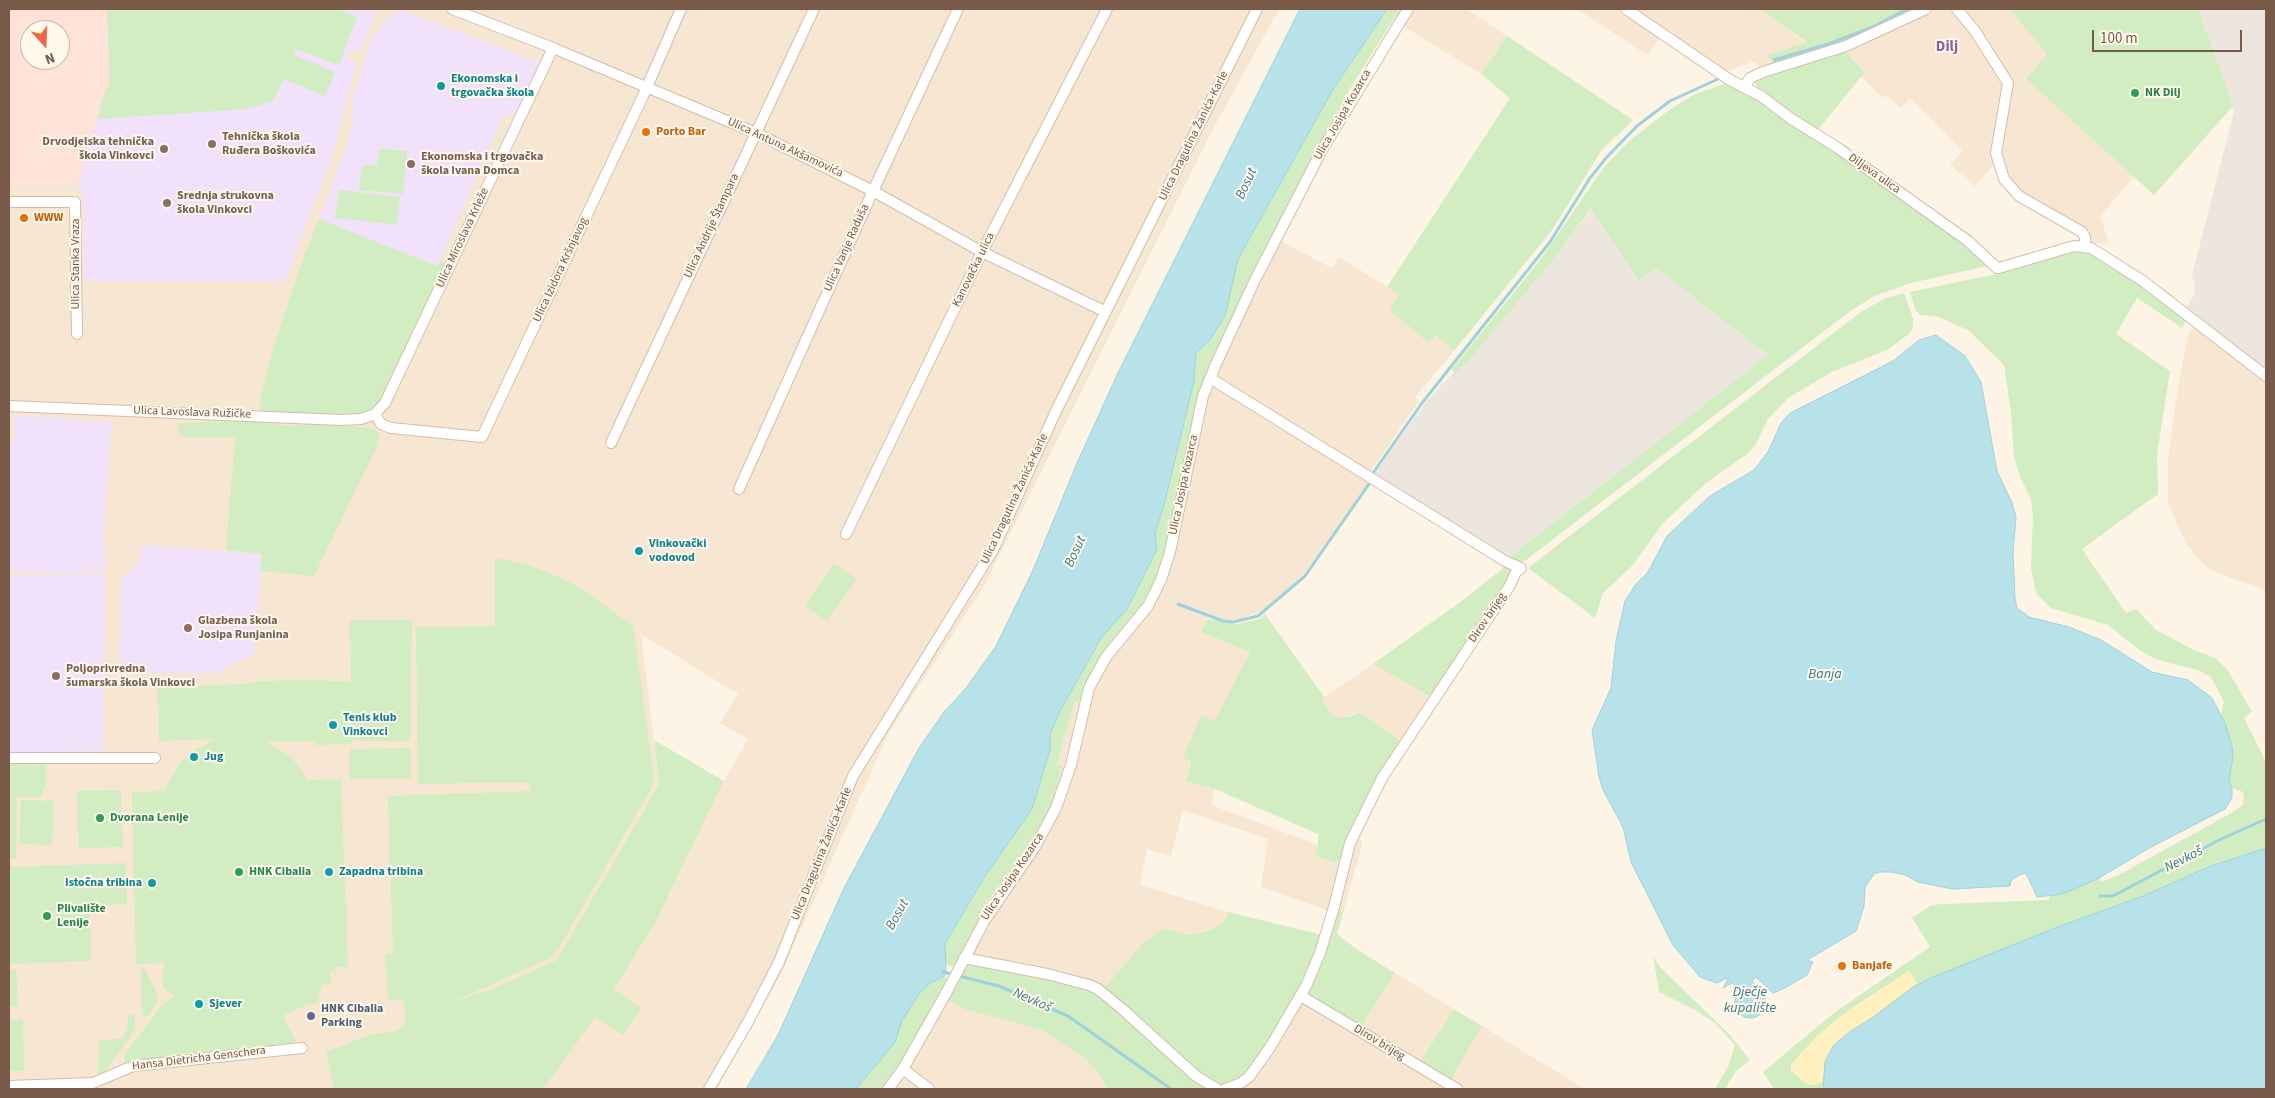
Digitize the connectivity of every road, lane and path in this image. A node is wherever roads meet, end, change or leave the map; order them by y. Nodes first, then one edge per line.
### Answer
1 (452, 9) edge
2 (682, 9) edge
3 (814, 9) edge
4 (958, 9) edge
5 (1107, 9) edge
6 (1257, 9) edge
7 (1408, 9) edge
8 (1626, 9) edge
9 (1926, 9) edge
10 (1957, 9) edge
11 (553, 48) junction
12 (1745, 86) junction
13 (648, 87) junction
14 (756, 133) junction
15 (872, 191) junction
16 (9, 202) edge
17 (2085, 247) junction
18 (982, 252) junction
19 (1106, 312) junction
20 (77, 334) dead end
21 (2266, 376) edge
22 (1210, 378) junction
23 (9, 406) edge
24 (375, 414) junction
25 (611, 443) dead end
26 (738, 489) dead end
27 (846, 534) dead end
28 (9, 758) edge
29 (155, 758) dead end
30 (962, 962) junction
31 (1300, 996) junction
32 (302, 1048) dead end
33 (903, 1069) junction
34 (9, 1086) edge
35 (709, 1089) edge
36 (888, 1089) edge
37 (928, 1089) edge
38 (1217, 1089) edge
39 (1224, 1089) edge
40 (1457, 1089) edge

1 - 11 street, Ulica Antuna Akšamovića
2 - 13 street, Ulica Izidora Kršnjavog
3 - 14 street, Ulica Andrije Štampara
4 - 15 street, Ulica Vanje Raduša
5 - 18 street, Kanovačka ulica
6 - 19 street, Ulica Dragutina Žanića-Karle
7 - 22 street, Ulica Josipa Kozarca
8 - 12 street, Diljeva ulica
9 - 12 street
10 - 17 street
11 - 13 street, Ulica Antuna Akšamovića
11 - 24 street, Ulica Miroslava Krleže
12 - 17 street, Diljeva ulica
13 - 14 street, Ulica Antuna Akšamovića
13 - 24 street, Ulica Izidora Kršnjavog
14 - 15 street, Ulica Antuna Akšamovića
14 - 25 street, Ulica Andrije Štampara
15 - 18 street, Ulica Antuna Akšamovića
15 - 26 street, Ulica Vanje Raduša
16 - 20 street, Ulica Stanka Vraza
17 - 21 street, Diljeva ulica
18 - 19 street, Ulica Antuna Akšamovića
18 - 27 street, Kanovačka ulica
19 - 35 street, Ulica Dragutina Žanića-Karle
22 - 30 street, Ulica Josipa Kozarca
22 - 31 street, Dirov brijeg
23 - 24 street, Ulica Lavoslava Ružičke
28 - 29 street
30 - 33 street, Ulica Josipa Kozarca
30 - 38 street
31 - 39 street, Dirov brijeg
31 - 40 street, Dirov brijeg
32 - 34 street, Hansa Dietricha Genschera
33 - 36 street, Ulica Josipa Kozarca
33 - 37 street

